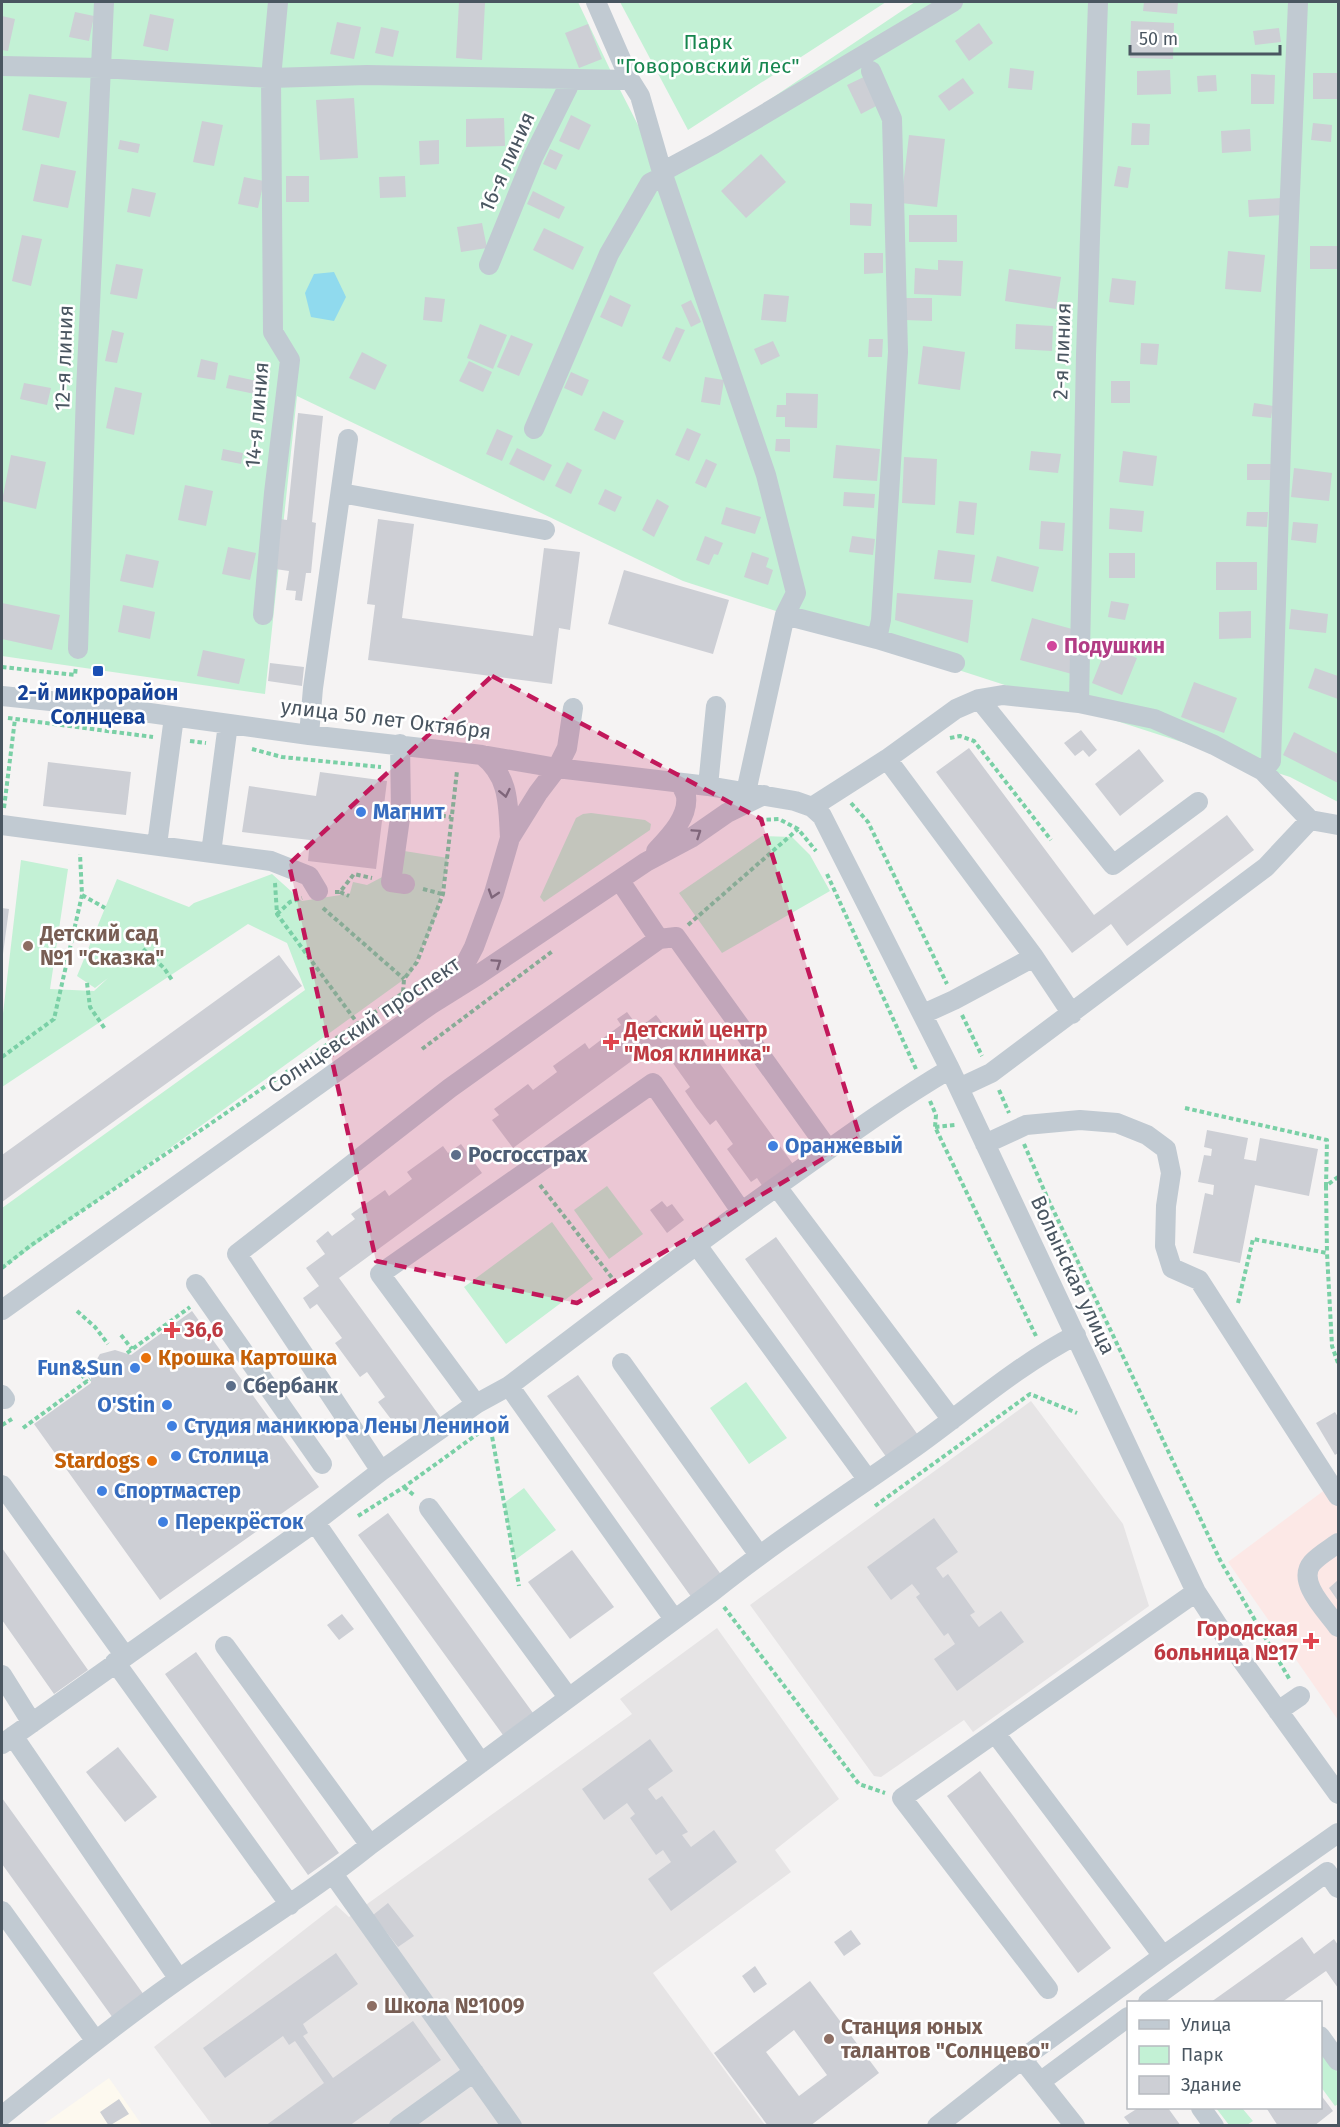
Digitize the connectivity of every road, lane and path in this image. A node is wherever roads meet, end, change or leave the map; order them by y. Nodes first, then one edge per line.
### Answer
1 (104, 2) edge
2 (278, 2) edge
3 (596, 2) edge
4 (952, 2) edge
5 (1098, 2) edge
6 (1298, 2) edge
7 (2, 66) edge
8 (101, 68) junction
9 (871, 71) dead end
10 (271, 78) junction
11 (568, 79) junction
12 (630, 80) junction
13 (663, 174) junction
14 (489, 265) dead end
15 (534, 429) dead end
16 (348, 439) dead end
17 (341, 493) junction
18 (545, 530) dead end
19 (263, 615) dead end
20 (785, 615) junction
21 (877, 639) junction
22 (78, 649) dead end
23 (955, 663) dead end
24 (2, 667) edge
25 (75, 675) dead end
26 (2, 696) edge
27 (979, 699) junction
28 (1079, 703) junction
29 (716, 706) dead end
30 (573, 708) dead end
31 (174, 717) junction
32 (15, 719) dead end
33 (228, 724) junction
34 (309, 735) junction
35 (400, 744) junction
36 (940, 744) dead end
37 (482, 754) junction
38 (887, 759) junction
39 (557, 768) junction
40 (457, 771) dead end
41 (1263, 771) junction
42 (680, 783) junction
43 (708, 786) junction
44 (755, 794) junction
45 (846, 797) dead end
46 (863, 800) dead end
47 (1198, 802) dead end
48 (855, 806) junction
49 (812, 807) junction
50 (401, 811) junction
51 (452, 817) junction
52 (752, 820) dead end
53 (1310, 820) junction
54 (868, 822) junction
55 (2, 825) edge
56 (1338, 825) edge
57 (861, 826) dead end
58 (79, 835) junction
59 (510, 838) junction
60 (1052, 840) dead end
61 (157, 845) junction
62 (211, 853) junction
63 (271, 861) junction
64 (646, 862) junction
65 (620, 881) junction
66 (398, 883) joint
67 (318, 891) junction
68 (340, 892) junction
69 (82, 896) junction
70 (349, 896) dead end
71 (290, 902) dead end
72 (105, 908) dead end
73 (277, 914) junction
74 (667, 938) junction
75 (563, 943) dead end
76 (142, 949) dead end
77 (1034, 957) junction
78 (404, 979) junction
79 (172, 980) dead end
80 (87, 982) dead end
81 (954, 1000) junction
82 (430, 1005) junction
83 (923, 1014) junction
84 (1072, 1014) junction
85 (358, 1024) junction
86 (105, 1029) dead end
87 (422, 1049) dead end
88 (2, 1057) edge
89 (950, 1070) junction
90 (991, 1073) junction
91 (959, 1088) junction
92 (1185, 1108) dead end
93 (956, 1125) dead end
94 (935, 1127) dead end
95 (1017, 1128) junction
96 (985, 1144) junction
97 (828, 1149) junction
98 (528, 1170) junction
99 (1338, 1177) edge
100 (1326, 1186) junction
101 (777, 1187) junction
102 (741, 1211) junction
103 (696, 1244) junction
104 (1327, 1253) junction
105 (2, 1268) edge
106 (196, 1284) dead end
107 (626, 1297) junction
108 (190, 1307) dead end
109 (2, 1310) edge
110 (77, 1311) dead end
111 (1232, 1330) junction
112 (121, 1335) dead end
113 (1076, 1335) junction
114 (108, 1344) dead end
115 (132, 1349) junction
116 (127, 1353) dead end
117 (622, 1363) dead end
118 (1338, 1363) edge
119 (77, 1368) dead end
120 (509, 1386) junction
121 (476, 1404) junction
122 (1077, 1413) dead end
123 (15, 1417) dead end
124 (952, 1420) junction
125 (2, 1425) edge
126 (23, 1428) dead end
127 (321, 1464) dead end
128 (381, 1471) junction
129 (868, 1480) junction
130 (2, 1485) edge
131 (1338, 1496) edge
132 (875, 1506) dead end
133 (429, 1508) dead end
134 (354, 1518) dead end
135 (315, 1522) junction
136 (1338, 1543) edge
137 (759, 1555) junction
138 (519, 1586) dead end
139 (712, 1592) junction
140 (1196, 1592) junction
141 (674, 1619) junction
142 (1338, 1627) edge
143 (225, 1646) dead end
144 (120, 1659) junction
145 (2, 1675) edge
146 (1300, 1696) joint
147 (568, 1697) junction
148 (1278, 1711) junction
149 (32, 1723) junction
150 (995, 1733) junction
151 (7, 1740) edge
152 (481, 1762) junction
153 (1338, 1794) edge
154 (902, 1798) junction
155 (1338, 1833) edge
156 (370, 1845) junction
157 (333, 1874) junction
158 (1338, 1888) edge
159 (290, 1905) junction
160 (2, 1911) edge
161 (1163, 1956) junction
162 (179, 1979) junction
163 (1048, 1989) dead end
164 (1149, 2001) edge
165 (1127, 2018) edge
166 (1322, 2039) edge
167 (95, 2040) junction
168 (1022, 2059) junction
169 (1338, 2061) edge
170 (474, 2072) junction
171 (1040, 2082) junction
172 (1202, 2109) edge
173 (2, 2116) edge
174 (399, 2126) edge
175 (512, 2126) edge
176 (937, 2126) edge
177 (1075, 2126) edge
178 (1214, 2126) edge

1 - 8 street, 12-я линия
2 - 10 street, 14-я линия
3 - 12 street
4 - 13 street
5 - 28 street, 2-я линия
6 - 41 street
7 - 8 street
8 - 10 street
8 - 22 street, 12-я линия
9 - 21 street
10 - 11 street
10 - 19 street, 14-я линия
11 - 12 street
11 - 14 street, 16-я линия
12 - 13 street
13 - 15 street
13 - 20 street
16 - 17 street
17 - 18 street
17 - 34 street
20 - 21 street
20 - 44 street
21 - 23 street
24 - 25 path
26 - 31 street, улица 50 лет Октября
27 - 28 street
27 - 38 street
27 - 47 street
28 - 41 street
29 - 43 street
30 - 39 street
31 - 33 street, улица 50 лет Октября
31 - 61 street
32 - 55 path
33 - 34 street, улица 50 лет Октября
33 - 62 street
34 - 35 street, улица 50 лет Октября
35 - 37 street, улица 50 лет Октября
35 - 50 street
36 - 60 path
37 - 39 street, улица 50 лет Октября
37 -> 59 street
38 - 49 street
38 - 77 street
39 - 42 street, улица 50 лет Октября
39 - 59 street
40 - 51 path
41 - 53 street
42 - 43 street, улица 50 лет Октября
42 - 64 street
43 - 44 street, улица 50 лет Октября
44 - 49 street
64 -> 44 street, Солнцевский проспект
45 - 48 path
46 - 48 path
48 - 54 path
49 - 83 street, Волынская улица
50 - 51 path
50 - 66 street
51 - 78 path
52 - 74 path
53 - 56 street
53 - 84 street
54 - 57 path
54 - 81 path
55 - 58 street
58 - 61 street
58 - 69 path
59 -> 82 street
61 - 62 street
62 - 63 street
63 - 67 street
63 - 73 path
64 - 65 street, Солнцевский проспект
65 - 74 street
82 -> 65 street, Солнцевский проспект
66 - 68 path
67 - 68 path
67 - 78 path
68 - 70 path
69 - 72 path
69 - 88 path
71 - 73 path
73 - 85 path
74 - 97 street
74 - 128 street
75 - 87 path
76 - 79 path
77 - 81 street
77 - 84 street
78 - 85 path
80 - 86 path
81 - 83 street
81 - 90 path
82 - 109 street, Солнцевский проспект
83 - 89 street, Волынская улица
84 - 90 street
85 - 105 path
89 - 91 street, Волынская улица
89 - 97 street
90 - 91 street
90 - 95 path
91 - 96 street, Волынская улица
92 - 100 path
93 - 94 path
95 - 96 street
95 - 111 street
95 - 146 path
96 - 113 street, Волынская улица
97 - 101 street
98 - 102 street
98 - 107 path
98 - 121 street
99 - 100 path
100 - 104 path
101 - 102 street
101 - 124 street
102 - 103 street
103 - 107 street
103 - 129 street
104 - 111 path
104 - 118 path
106 - 127 street
107 - 120 street
108 - 115 path
110 - 114 path
111 - 131 street
112 - 115 path
113 - 124 street
113 - 140 street, Волынская улица
115 - 116 path
117 - 137 street
119 - 126 path
120 - 121 street
120 - 141 street
121 - 128 street
122 - 132 path
123 - 125 path
124 - 129 street
128 - 135 street
129 - 137 street
130 - 144 street
133 - 147 street
134 - 138 path
135 - 144 street
135 - 152 street
136 - 142 street
137 - 139 street
139 - 141 street
139 - 154 path
140 - 148 street, Волынская улица
140 - 150 street
141 - 147 street
143 - 156 street
144 - 149 street
144 - 159 street
145 - 149 street
146 - 148 street
147 - 152 street
148 - 153 street, Волынская улица
149 - 151 street
150 - 154 street
150 - 161 street
151 - 162 street
152 - 156 street
154 - 163 street
155 - 161 street
156 - 157 street
157 - 159 street
157 - 170 street
158 - 164 street
159 - 162 street
160 - 167 street
161 - 168 street
162 - 167 street
165 - 171 street
166 - 169 street
167 - 173 street
168 - 171 street
168 - 176 street
170 - 174 street
170 - 175 street
171 - 177 street
172 - 178 street

